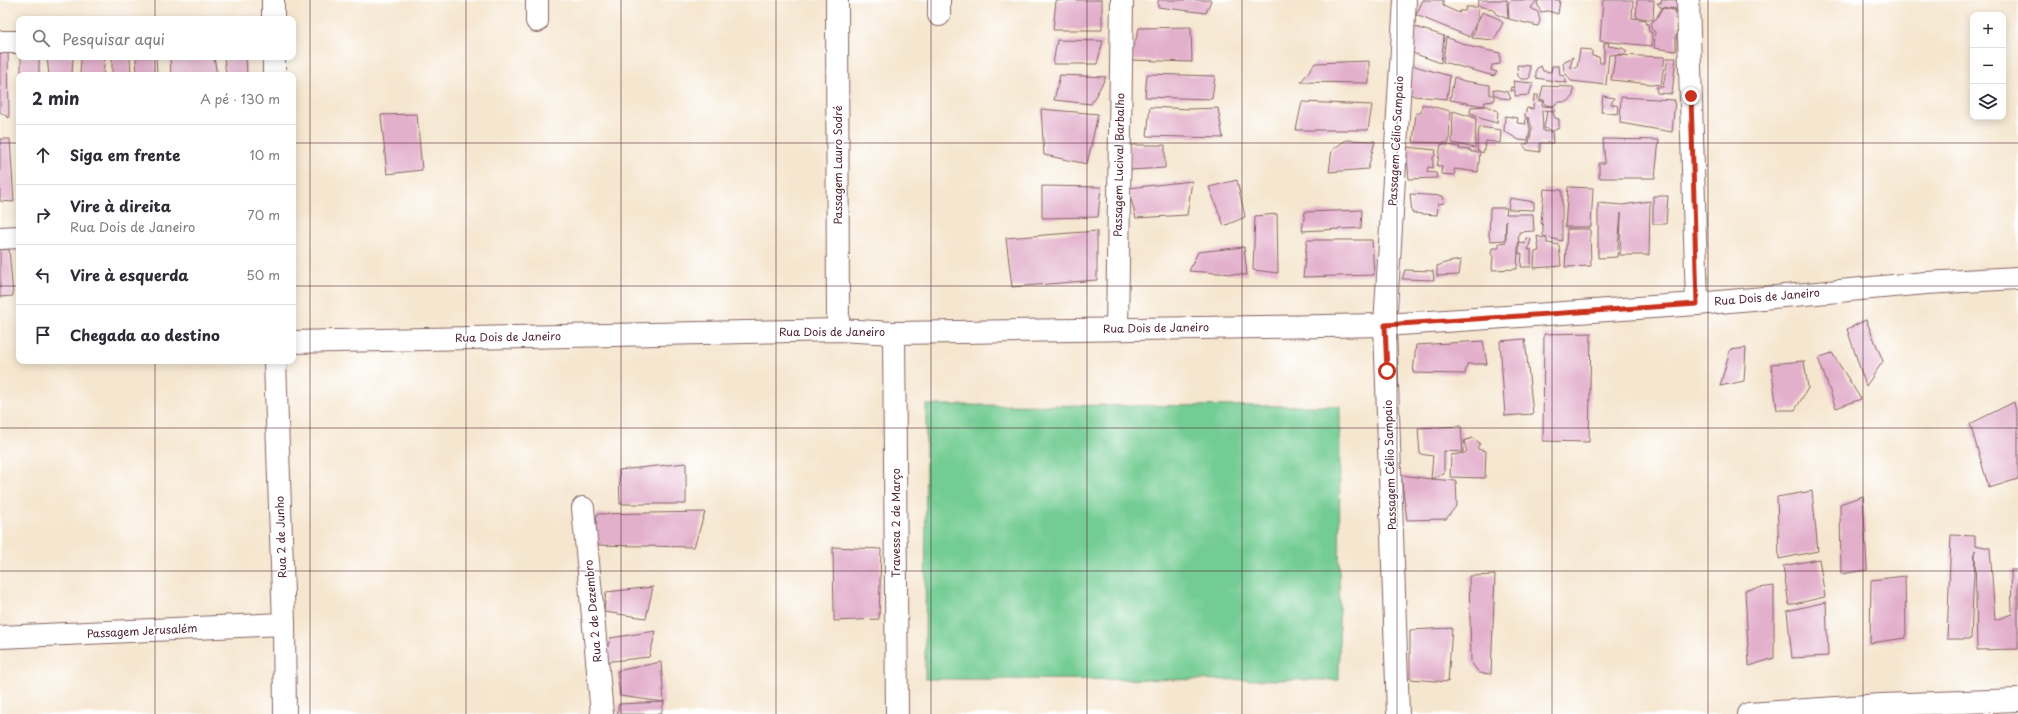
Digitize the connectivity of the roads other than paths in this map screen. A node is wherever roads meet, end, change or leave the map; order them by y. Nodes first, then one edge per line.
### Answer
1 (273, 0) edge
2 (837, 0) edge
3 (1122, 0) edge
4 (1405, 0) edge
5 (1688, 0) edge
6 (273, 16) edge
7 (0, 42) edge
8 (16, 42) edge
9 (274, 60) edge
10 (274, 72) edge
11 (16, 237) edge
12 (0, 238) edge
13 (2018, 278) edge
14 (1697, 304) junction
15 (1385, 325) junction
16 (1117, 329) junction
17 (838, 330) junction
18 (894, 333) junction
19 (296, 342) edge
20 (275, 364) edge
21 (583, 508) dead end
22 (284, 624) junction
23 (0, 637) edge
24 (2018, 700) edge
25 (1881, 709) edge
26 (285, 714) edge
27 (602, 714) edge
28 (897, 714) edge
29 (1398, 714) edge
30 (1749, 714) edge

1 - 6 street
2 - 17 street, Passagem Lauro Sodré
3 - 16 street, Passagem Lucival Barbalho
4 - 15 street, Passagem Célio Sampaio
5 - 14 street
7 - 8 street
9 - 10 street
11 - 12 street
13 - 14 street, Rua Dois de Janeiro
14 - 15 street, Rua Dois de Janeiro
15 - 16 street, Rua Dois de Janeiro
15 - 29 street, Passagem Célio Sampaio
16 - 18 street, Rua Dois de Janeiro
17 - 18 street, Rua Dois de Janeiro
17 - 19 street, Rua Dois de Janeiro
18 - 28 street, Travessa 2 de Março
20 - 22 street, Rua 2 de Junho
21 - 27 street, Rua 2 de Dezembro
22 - 23 street, Passagem Jerusalém
22 - 26 street, Rua 2 de Junho
24 - 25 street
25 - 30 street

